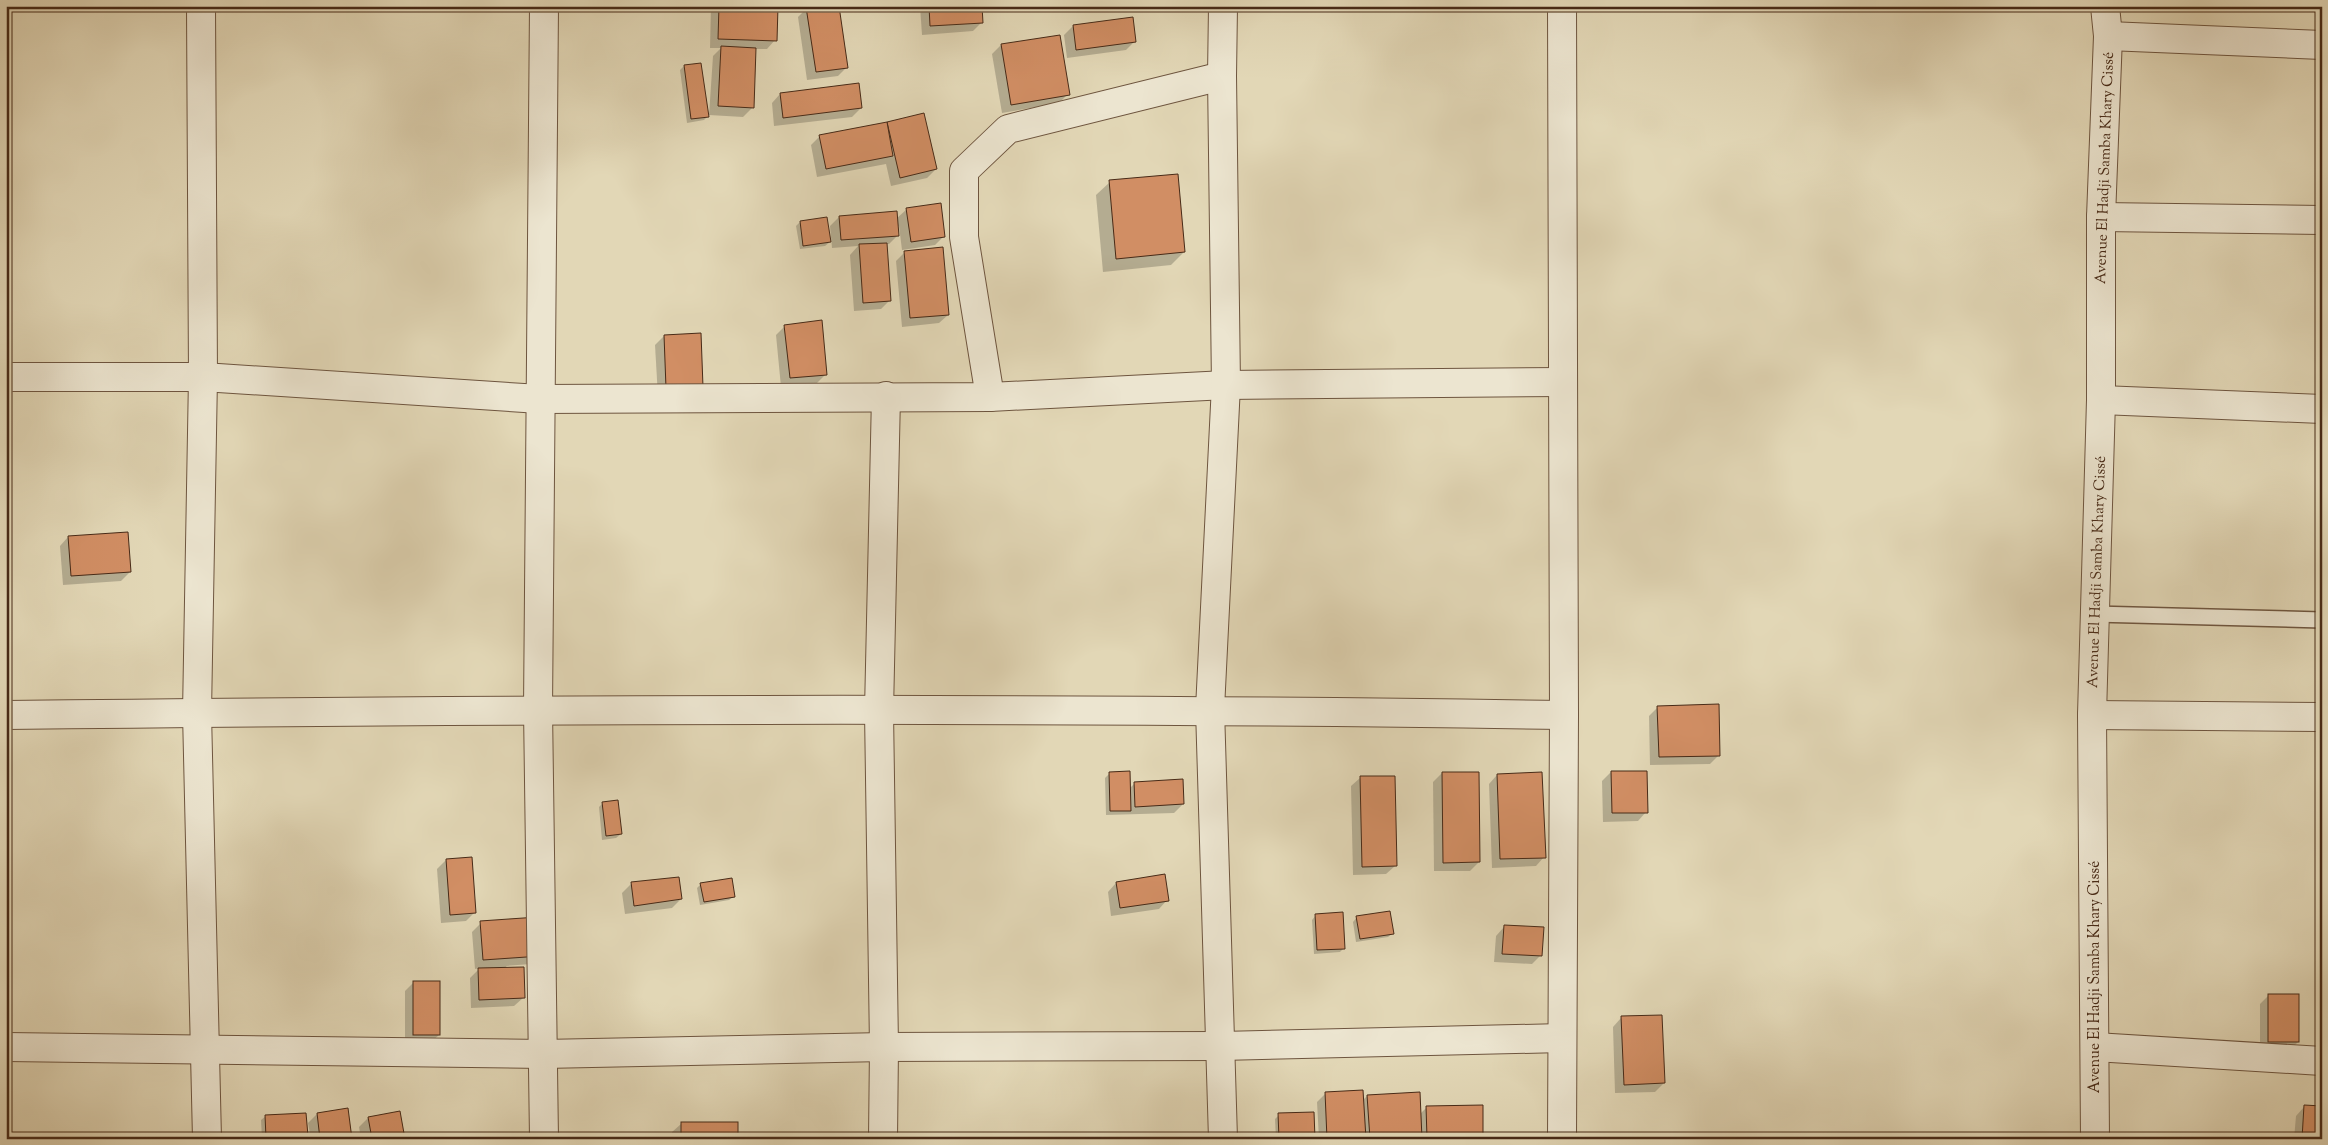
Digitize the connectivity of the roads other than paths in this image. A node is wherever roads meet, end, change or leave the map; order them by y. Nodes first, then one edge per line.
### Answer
1 (200, 6) edge
2 (544, 6) edge
3 (1223, 6) edge
4 (1562, 6) edge
5 (2105, 6) edge
6 (2108, 36) junction
7 (2322, 45) edge
8 (1222, 76) junction
9 (2101, 217) junction
10 (2322, 220) edge
11 (6, 377) edge
12 (203, 377) junction
13 (1563, 382) junction
14 (1226, 385) junction
15 (886, 396) junction
16 (990, 397) junction
17 (540, 399) junction
18 (2101, 400) junction
19 (2322, 410) edge
20 (2094, 614) junction
21 (2322, 620) edge
22 (538, 709) junction
23 (1210, 709) junction
24 (879, 711) junction
25 (197, 713) junction
26 (6, 715) edge
27 (1564, 715) junction
28 (2092, 715) junction
29 (2322, 717) edge
30 (1562, 1038) junction
31 (1221, 1046) junction
32 (6, 1047) edge
33 (884, 1047) junction
34 (2095, 1047) junction
35 (204, 1050) junction
36 (543, 1054) junction
37 (2322, 1061) edge
38 (207, 1139) edge
39 (544, 1139) edge
40 (882, 1139) edge
41 (1223, 1139) edge
42 (1562, 1139) edge
43 (2094, 1139) edge

1 - 12 street
2 - 17 street
3 - 8 street
4 - 13 street
5 - 6 street, Avenue El Hadji Samba Khary Cissé
6 - 7 street
6 - 9 street, Avenue El Hadji Samba Khary Cissé
8 - 14 street
8 - 16 street
9 - 10 street
9 - 18 street, Avenue El Hadji Samba Khary Cissé
11 - 12 street
12 - 17 street
12 - 25 street
13 - 14 street
13 - 27 street
14 - 16 street
14 - 23 street
15 - 16 street
15 - 17 street
15 - 24 street
17 - 22 street
18 - 19 street
18 - 20 street, Avenue El Hadji Samba Khary Cissé
20 - 21 lane
20 - 28 street, Avenue El Hadji Samba Khary Cissé
22 - 24 street
22 - 25 street
22 - 36 street
23 - 24 street
23 - 27 street
23 - 31 street
24 - 33 street
25 - 26 street
25 - 35 street
27 - 30 street
28 - 29 street
28 - 34 street, Avenue El Hadji Samba Khary Cissé
30 - 31 street
30 - 42 street
31 - 33 street
31 - 41 street
32 - 35 street
33 - 36 street
33 - 40 street
34 - 37 street
34 - 43 street, Avenue El Hadji Samba Khary Cissé
35 - 36 street
35 - 38 street
36 - 39 street

